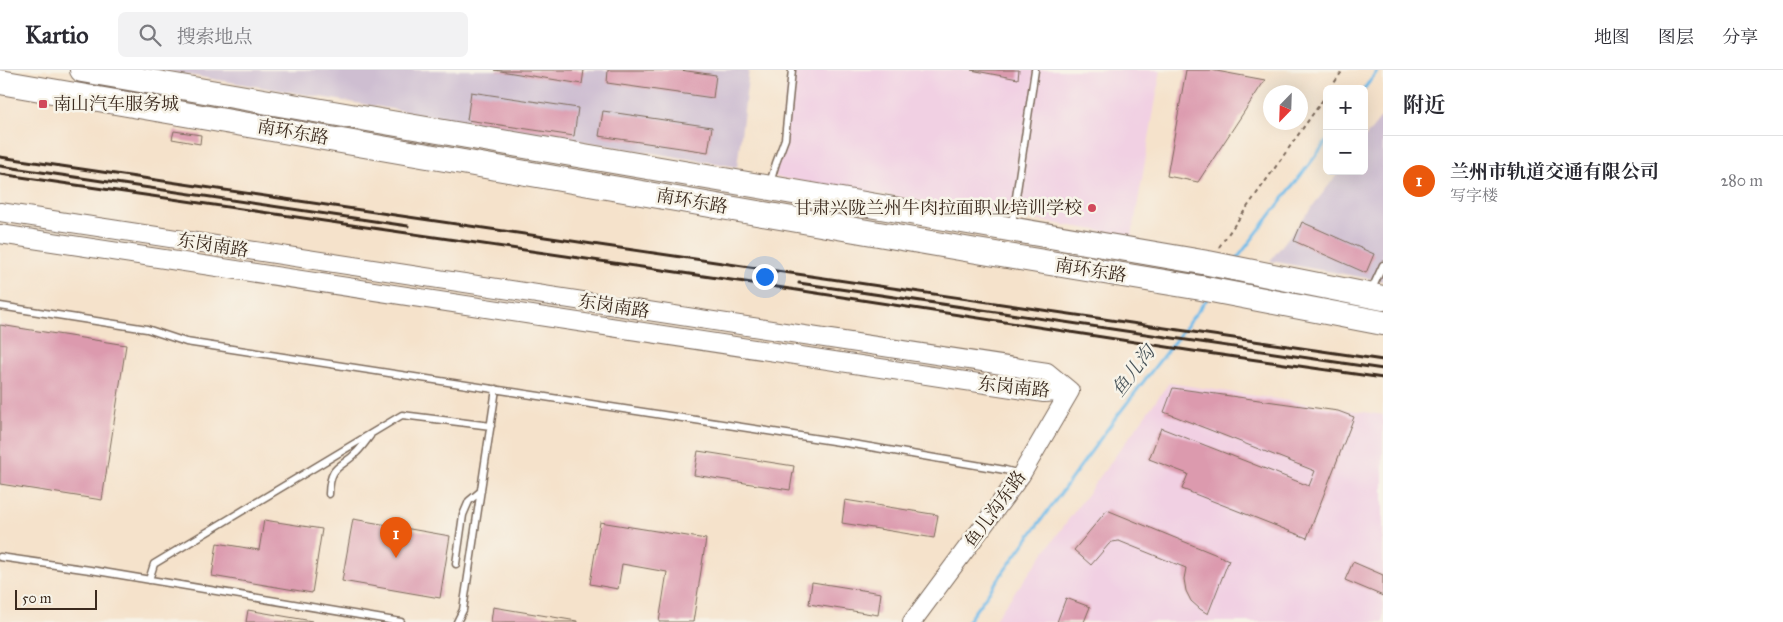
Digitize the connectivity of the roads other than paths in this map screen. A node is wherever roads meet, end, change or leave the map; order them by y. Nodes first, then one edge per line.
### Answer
1 (82, 70) edge
2 (792, 70) edge
3 (1035, 70) edge
4 (0, 82) edge
5 (453, 133) junction
6 (449, 159) junction
7 (768, 188) junction
8 (0, 212) edge
9 (1011, 230) junction
10 (0, 234) edge
11 (1383, 265) edge
12 (1376, 296) edge
13 (0, 306) edge
14 (1383, 323) edge
15 (496, 389) junction
16 (1070, 391) junction
17 (491, 426) junction
18 (372, 433) junction
19 (1022, 474) junction
20 (481, 491) junction
21 (329, 494) dead end
22 (0, 557) edge
23 (456, 564) dead end
24 (148, 580) junction
25 (401, 622) edge
26 (457, 622) edge
27 (912, 622) edge

1 - 5 highway, 南环东路
2 - 7 lane
3 - 9 lane
4 - 6 highway, 南环东路
5 - 6 highway
5 - 7 highway, 南环东路
6 - 14 highway, 南环东路
7 - 9 highway, 南环东路
8 - 16 street, 东岗南路
9 - 12 highway, 南环东路
10 - 16 street, 东岗南路
11 - 12 lane
13 - 15 lane
15 - 17 lane
15 - 19 lane
16 - 19 street, 鱼儿沟东路
17 - 18 lane
17 - 20 lane
18 - 21 lane
18 - 24 lane
19 - 27 street, 鱼儿沟东路
20 - 23 lane
20 - 26 lane
22 - 24 lane
24 - 25 lane

